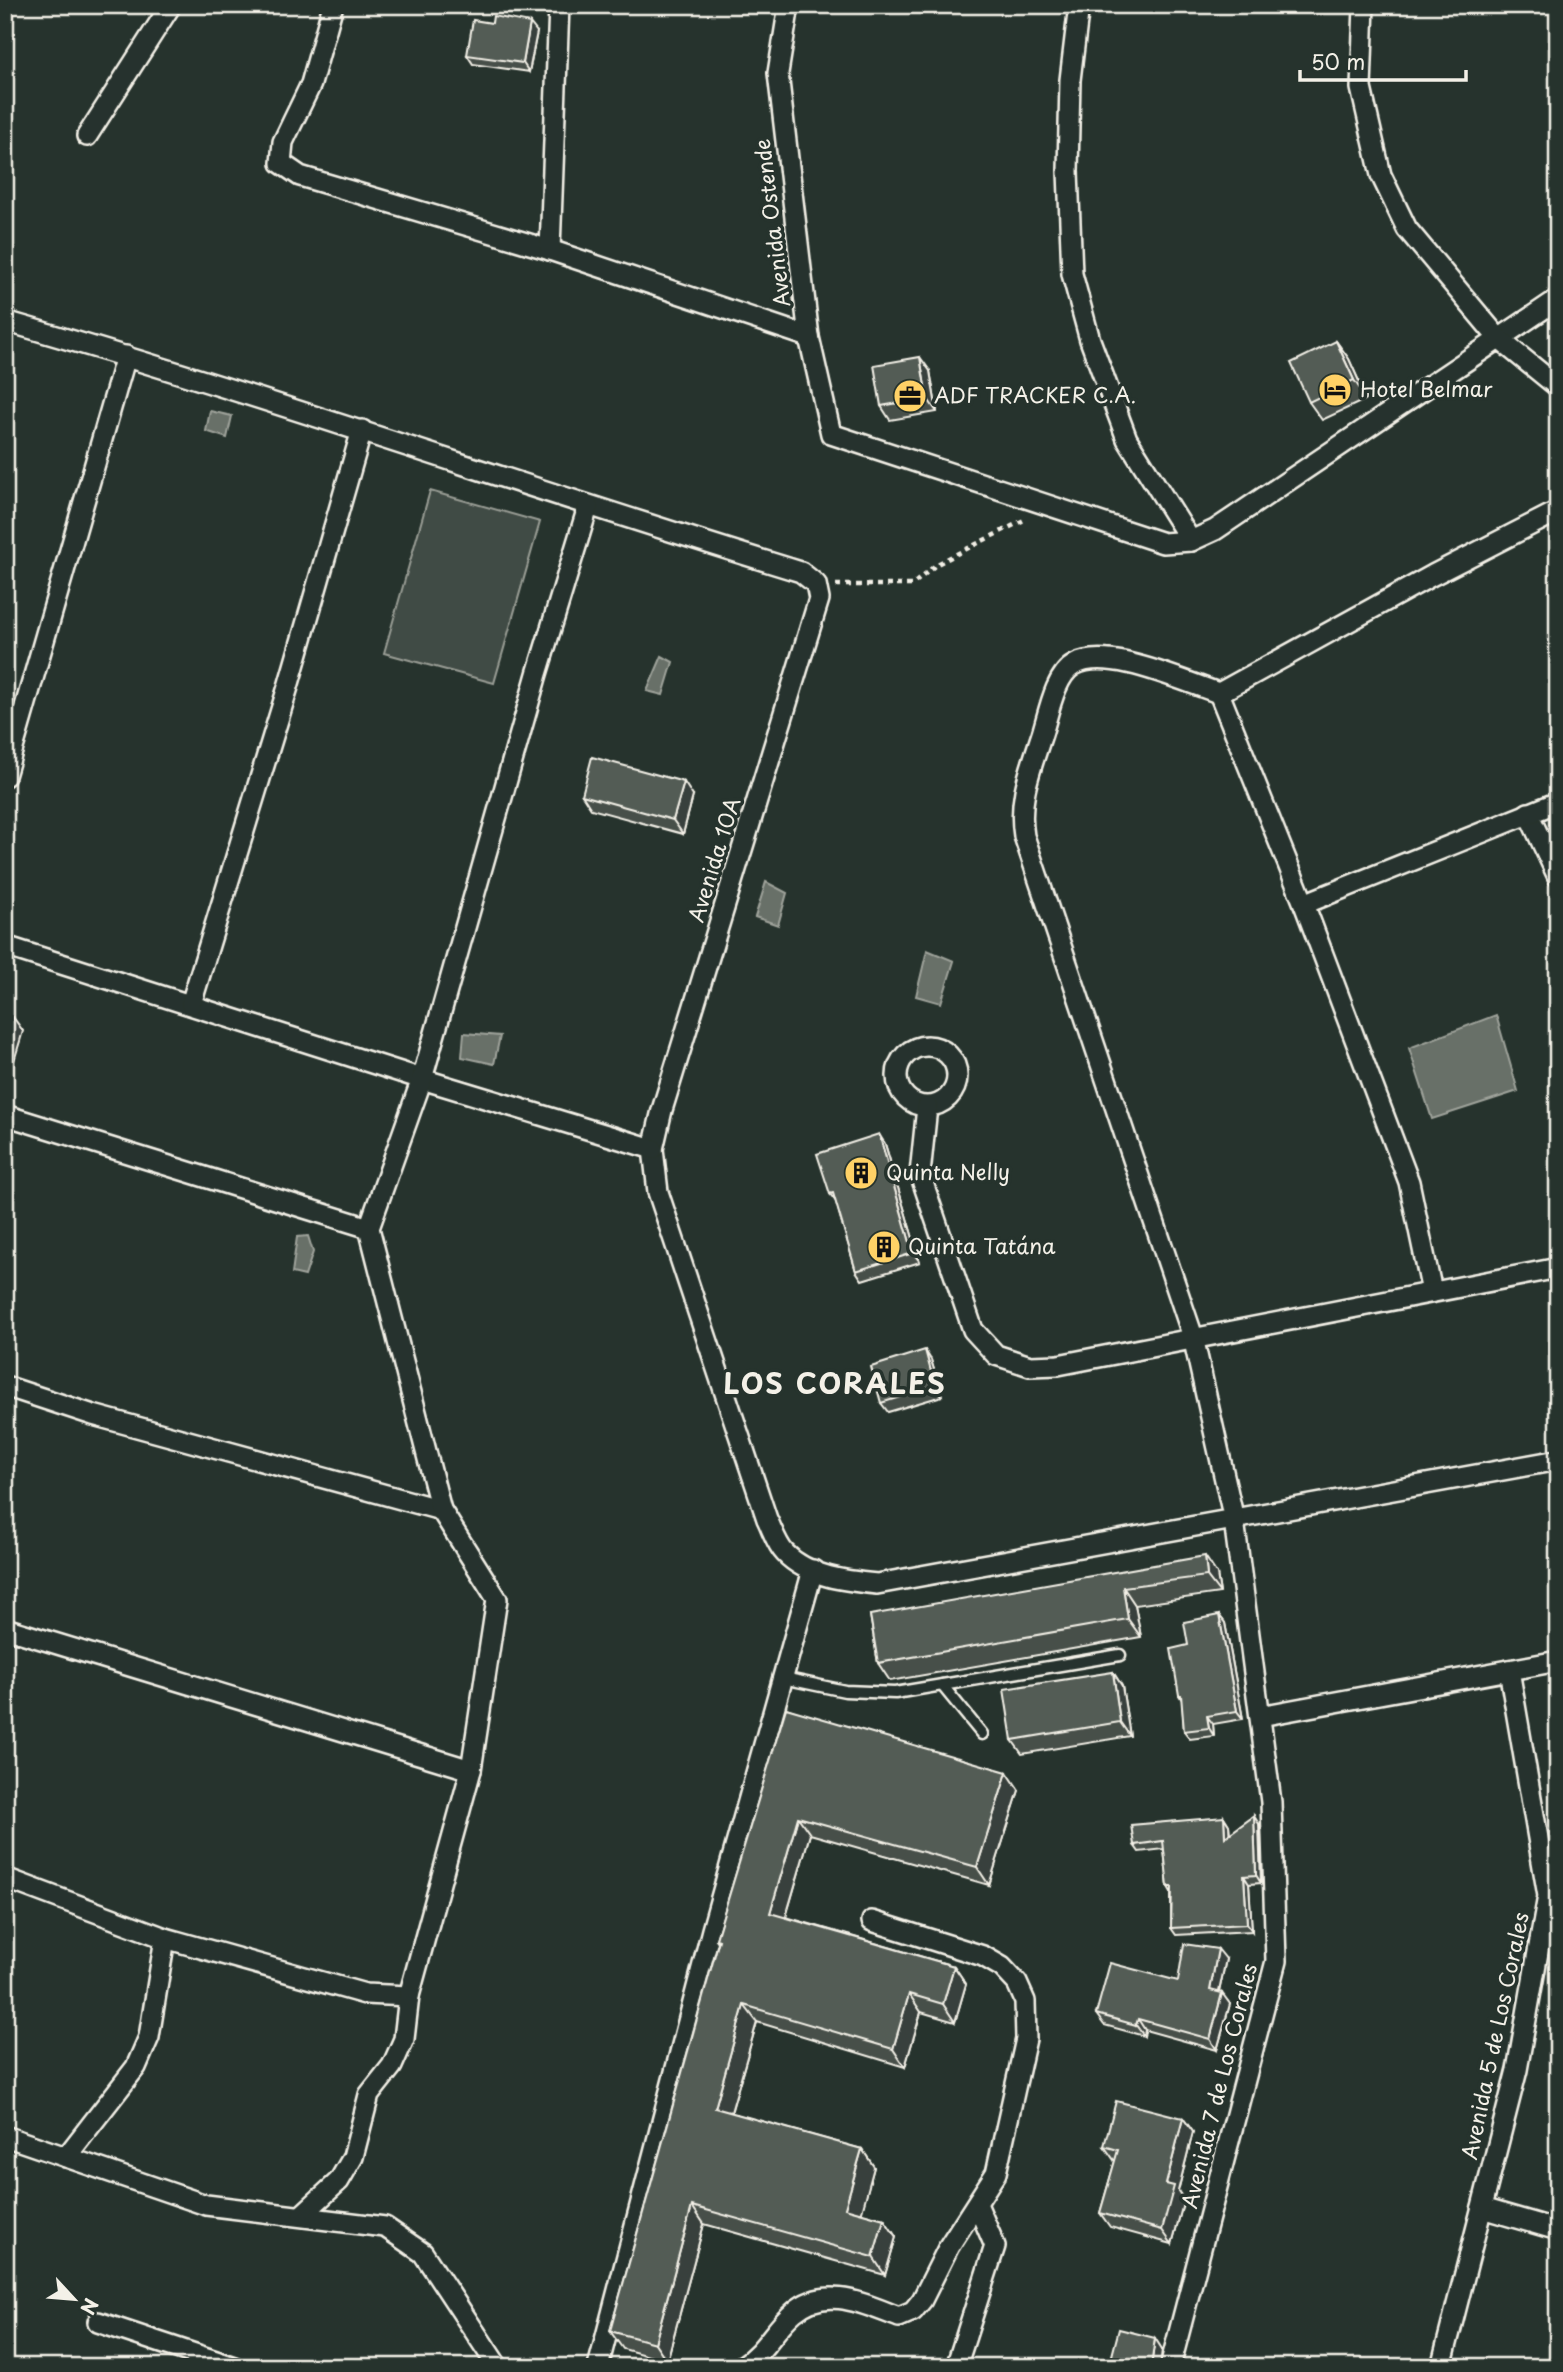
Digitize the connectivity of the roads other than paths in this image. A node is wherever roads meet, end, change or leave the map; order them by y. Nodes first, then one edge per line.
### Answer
1 (171, 5) edge
2 (333, 5) edge
3 (559, 5) edge
4 (789, 5) edge
5 (1079, 5) edge
6 (1364, 5) edge
7 (87, 136) dead end
8 (550, 250) junction
9 (1558, 299) edge
10 (5, 321) edge
11 (810, 337) junction
12 (1499, 339) junction
13 (126, 356) junction
14 (1558, 387) edge
15 (362, 430) junction
16 (588, 507) junction
17 (1558, 511) edge
18 (1191, 541) junction
19 (1219, 693) junction
20 (5, 776) edge
21 (1558, 803) edge
22 (1528, 813) junction
23 (1558, 877) edge
24 (1304, 904) junction
25 (5, 946) edge
26 (191, 1004) junction
27 (422, 1079) junction
28 (927, 1107) dead end
29 (5, 1115) edge
30 (653, 1149) junction
31 (369, 1228) junction
32 (1558, 1268) edge
33 (1432, 1292) junction
34 (1193, 1337) junction
35 (5, 1386) edge
36 (1558, 1460) edge
37 (441, 1510) junction
38 (1234, 1520) junction
39 (813, 1570) junction
40 (5, 1628) edge
41 (1120, 1655) dead end
42 (1558, 1661) edge
43 (1508, 1670) junction
44 (783, 1678) junction
45 (942, 1685) junction
46 (1260, 1716) junction
47 (982, 1734) dead end
48 (471, 1770) junction
49 (5, 1878) edge
50 (872, 1921) dead end
51 (165, 1938) junction
52 (409, 1996) junction
53 (5, 2136) edge
54 (66, 2157) junction
55 (977, 2204) junction
56 (1482, 2208) junction
57 (302, 2215) junction
58 (1558, 2230) edge
59 (98, 2322) dead end
60 (234, 2367) edge
61 (498, 2367) edge
62 (598, 2367) edge
63 (741, 2367) edge
64 (956, 2367) edge
65 (1170, 2367) edge
66 (1441, 2367) edge

1 - 7 street
2 - 8 street
3 - 8 street
4 - 11 street, Avenida Ostende
5 - 18 street
6 - 12 street
8 - 11 street
9 - 12 street
10 - 13 street
11 - 18 street, Avenida Ostende
12 - 14 street
12 - 18 street
13 - 15 street
13 - 20 street
15 - 16 street
15 - 26 street
16 - 27 street
16 - 30 street, Avenida 10A
17 - 19 street
19 - 24 street
19 - 34 street, Avenida 7 de Los Corales
21 - 22 street
22 - 23 street
22 - 24 street
24 - 33 street
25 - 26 street
26 - 27 street
27 - 30 street
27 - 31 street
28 - 34 street
29 - 31 street
30 - 39 street
31 - 37 street
32 - 33 street
33 - 34 street
34 - 38 street, Avenida 7 de Los Corales
35 - 37 street
36 - 38 street
37 - 48 street
38 - 39 street
38 - 46 street, Avenida 7 de Los Corales
39 - 44 street
40 - 48 street
41 - 45 lane
42 - 43 street
43 - 46 street
43 - 56 street, Avenida 5 de Los Corales
44 - 45 lane
44 - 62 street
45 - 47 lane
46 - 65 street, Avenida 7 de Los Corales
48 - 52 street
49 - 51 street
50 - 55 street
51 - 52 street
51 - 54 street
52 - 57 street
53 - 54 street
54 - 57 street
55 - 63 street
55 - 64 street
56 - 58 street
56 - 66 street, Avenida 5 de Los Corales
57 - 61 street
59 - 60 street

